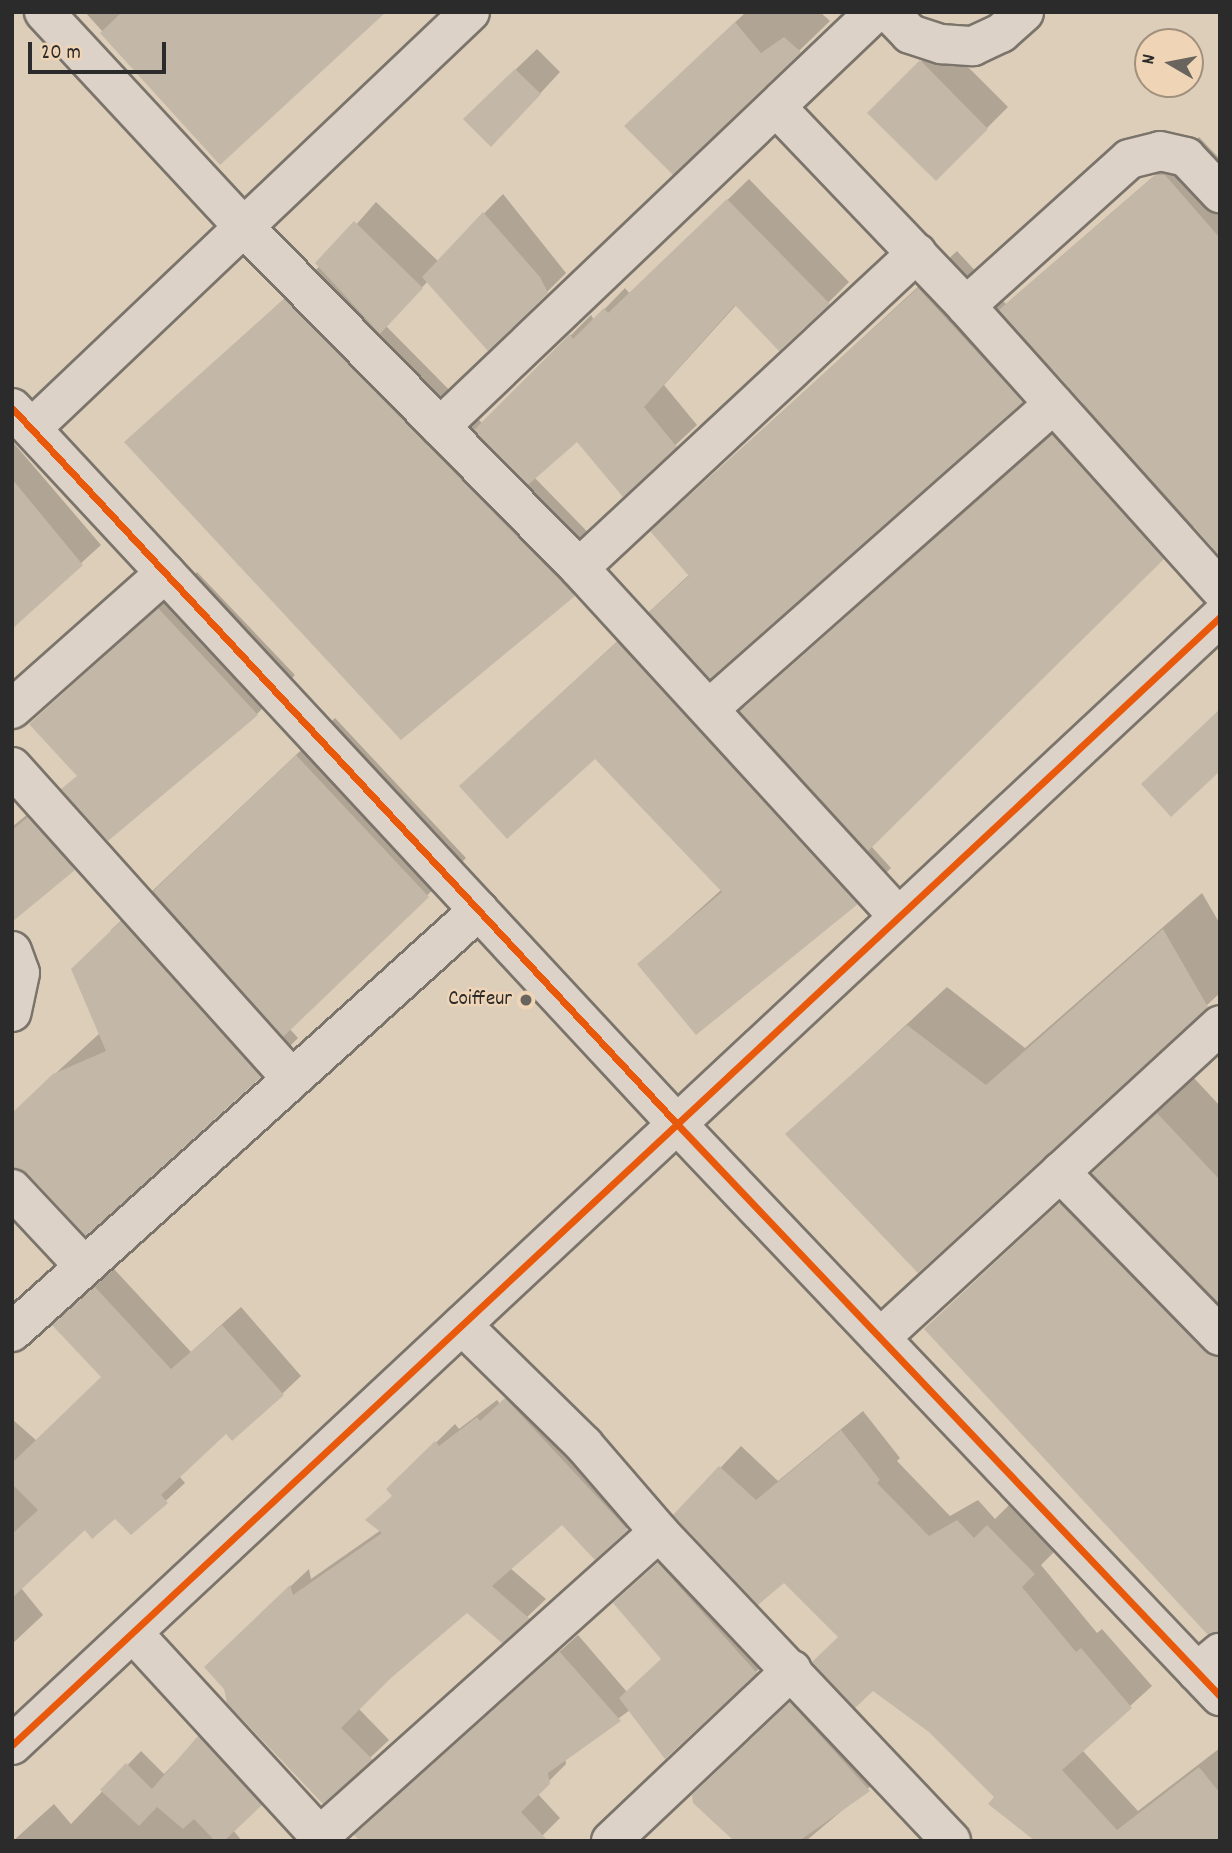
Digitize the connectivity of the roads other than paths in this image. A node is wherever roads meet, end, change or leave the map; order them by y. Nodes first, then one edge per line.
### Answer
1 (470, 12) edge
2 (875, 12) edge
3 (889, 12) edge
4 (1024, 12) edge
5 (61, 18) edge
6 (777, 108) junction
7 (1220, 193) edge
8 (243, 226) junction
9 (917, 253) junction
10 (966, 306) junction
11 (1054, 404) junction
12 (22, 418) edge
13 (440, 427) junction
14 (579, 568) junction
15 (165, 573) junction
16 (1220, 589) edge
17 (1220, 617) edge
18 (710, 708) junction
19 (12, 709) edge
20 (12, 766) edge
21 (479, 910) junction
22 (898, 916) junction
23 (12, 951) edge
24 (12, 1012) edge
25 (1220, 1025) edge
26 (290, 1077) junction
27 (677, 1124) junction
28 (1060, 1172) junction
29 (12, 1189) edge
30 (84, 1266) junction
31 (462, 1325) junction
32 (12, 1332) edge
33 (1220, 1336) edge
34 (880, 1338) junction
35 (659, 1532) junction
36 (133, 1633) junction
37 (792, 1670) junction
38 (1212, 1674) edge
39 (12, 1745) edge
40 (936, 1836) edge
41 (322, 1839) edge
42 (611, 1841) edge

1 - 8 street
2 - 6 street
3 - 4 street
5 - 8 street
6 - 9 street
6 - 13 street
7 - 10 street
8 - 12 street
8 - 13 street
9 - 10 street
9 - 14 street
10 - 11 street
11 - 16 street
11 - 18 street
12 - 15 street
13 - 14 street
14 - 18 street
15 - 19 street
15 - 21 street
17 - 22 street
18 - 22 street
20 - 26 street
21 - 26 street
21 - 27 street
22 - 27 street
23 - 24 street
25 - 28 street
26 - 30 street
27 - 31 street
27 - 34 street
28 - 33 street
28 - 34 street
29 - 30 street
30 - 32 street
31 - 35 street
31 - 36 street
34 - 38 street
35 - 37 street
35 - 41 street
36 - 39 street
36 - 41 street
37 - 40 street
37 - 42 street

